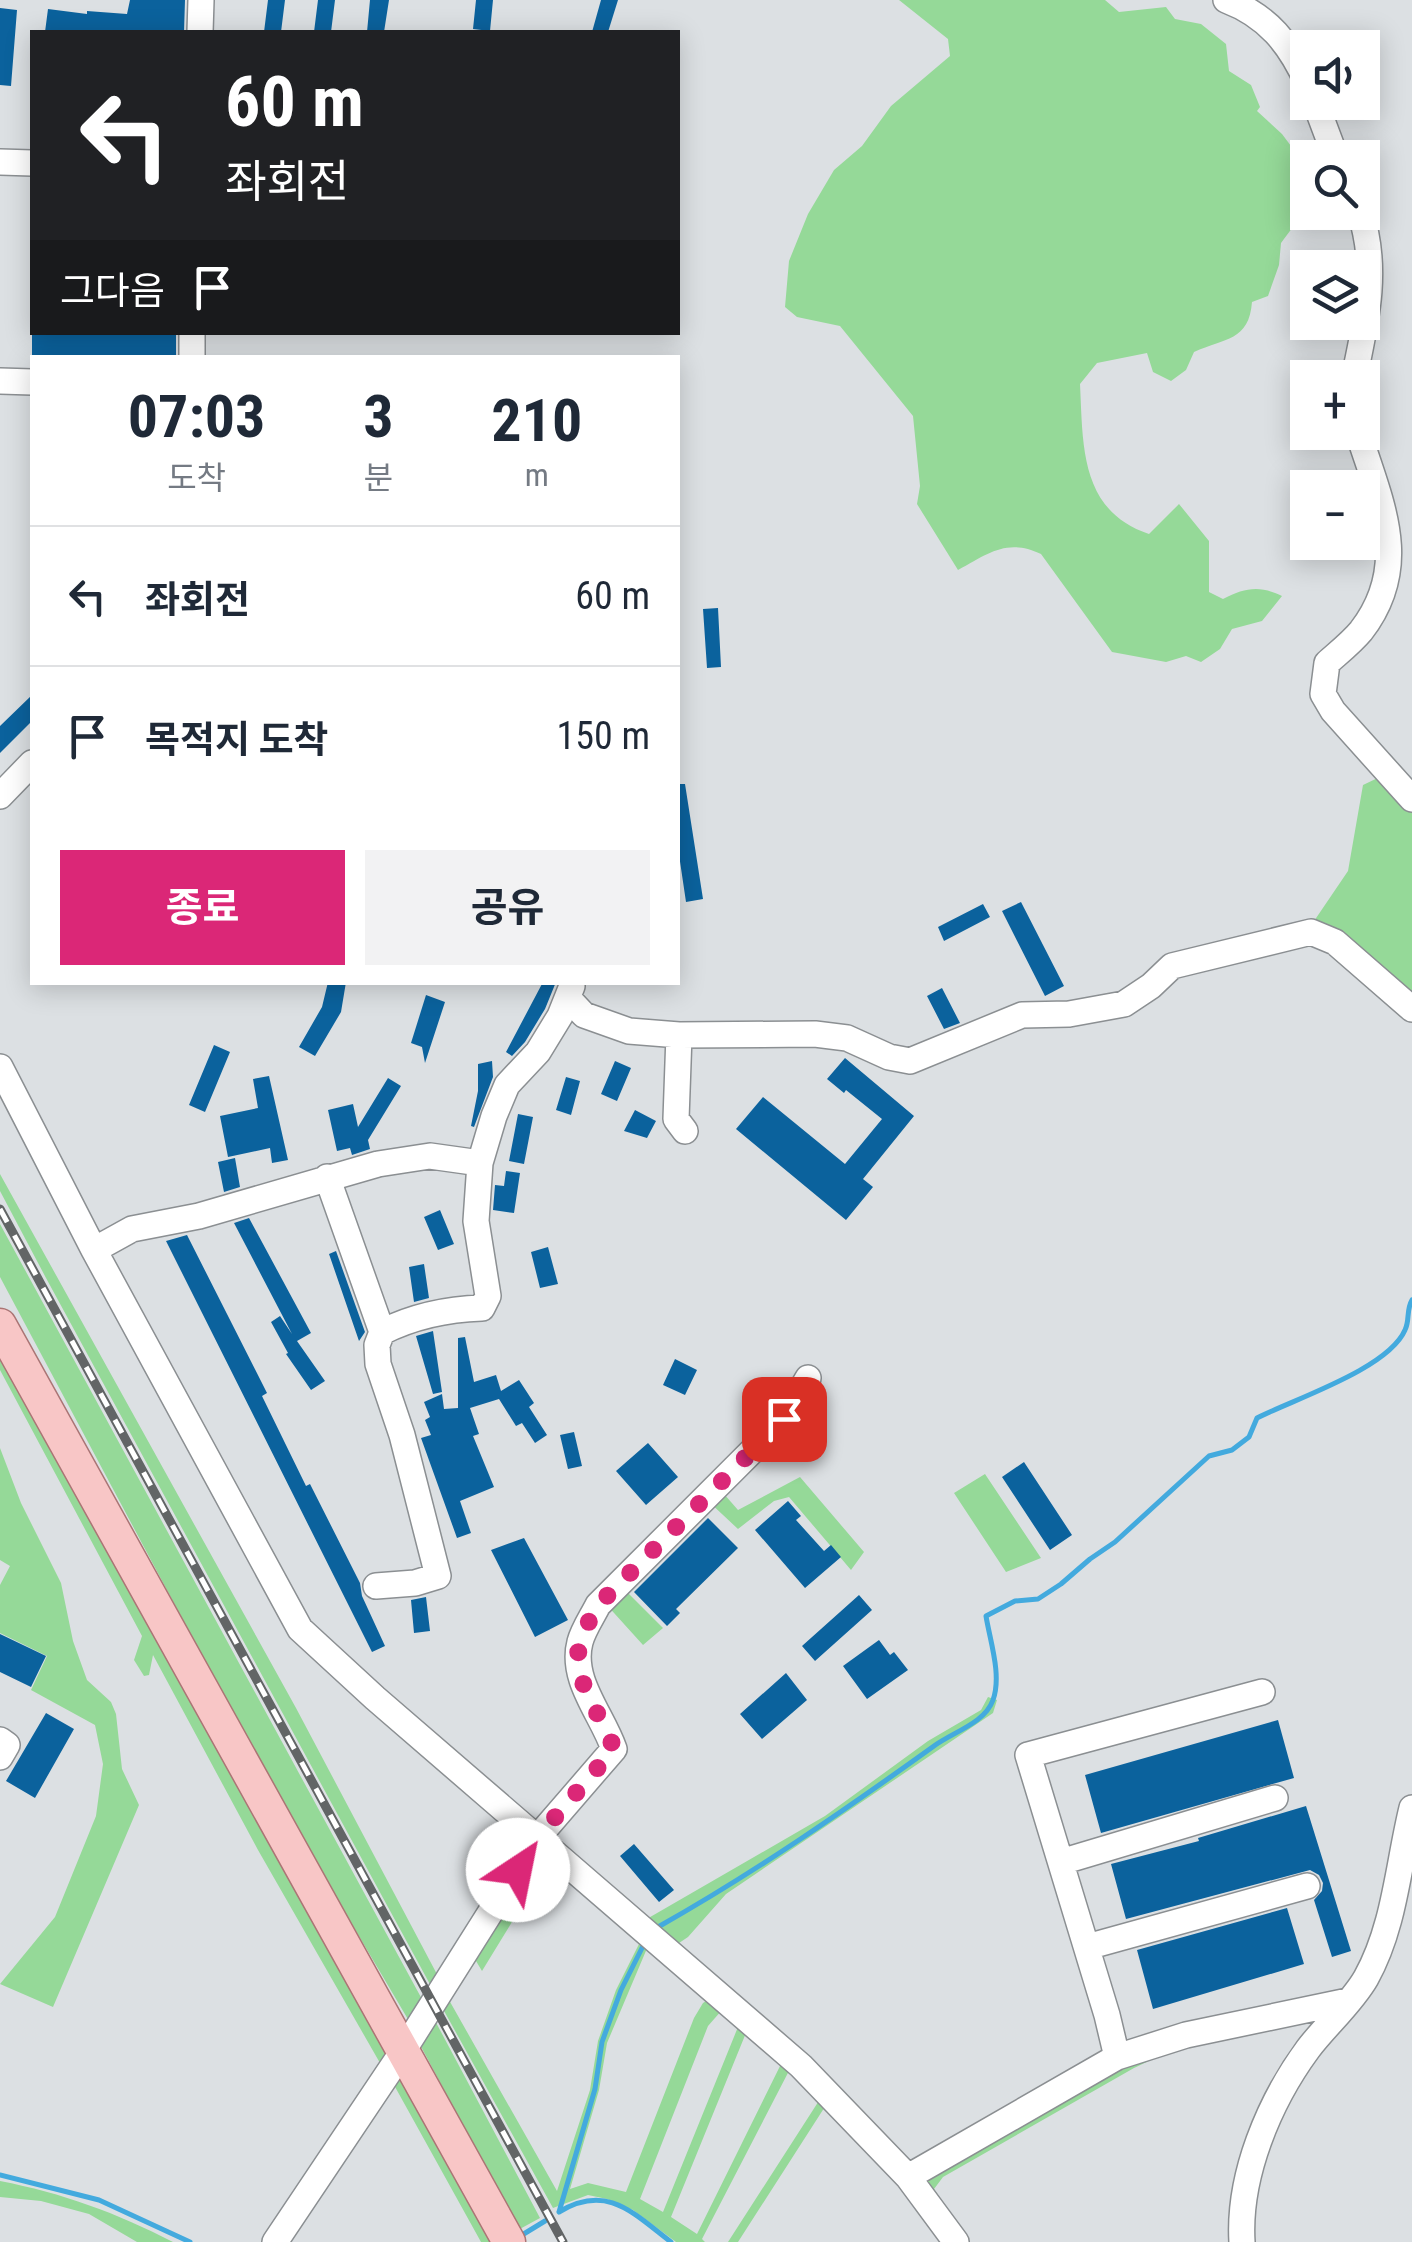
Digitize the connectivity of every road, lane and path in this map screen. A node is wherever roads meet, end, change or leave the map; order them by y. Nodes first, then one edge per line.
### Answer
1 (200, 0) edge
2 (1226, 0) edge
3 (200, 30) edge
4 (1290, 49) edge
5 (0, 162) edge
6 (30, 163) edge
7 (1364, 230) edge
8 (1357, 360) edge
9 (0, 381) edge
10 (30, 382) edge
11 (1364, 450) edge
12 (30, 765) edge
13 (0, 796) edge
14 (1412, 799) edge
15 (571, 990) edge
16 (1412, 1009) edge
17 (678, 1035) junction
18 (0, 1067) edge
19 (685, 1131) dead end
20 (480, 1163) junction
21 (327, 1177) junction
22 (94, 1250) junction
23 (0, 1326) edge
24 (382, 1332) junction
25 (808, 1378) dead end
26 (376, 1586) dead end
27 (1262, 1692) dead end
28 (0, 1740) edge
29 (0, 1756) edge
30 (1275, 1798) dead end
31 (1412, 1808) edge
32 (538, 1837) junction
33 (1061, 1862) junction
34 (1306, 1886) dead end
35 (1086, 1947) junction
36 (1348, 2001) junction
37 (403, 2051) junction
38 (1117, 2058) junction
39 (908, 2177) junction
40 (275, 2242) edge
41 (508, 2242) edge
42 (956, 2242) edge
43 (1242, 2242) edge

1 - 3 street
2 - 4 street
5 - 6 street
7 - 8 street
9 - 10 street
11 - 14 street
12 - 13 street
15 - 17 street
15 - 20 street
16 - 17 street
17 - 19 street
18 - 22 street
20 - 21 street
20 - 24 street
21 - 22 street
21 - 24 street
22 - 32 street
23 - 37 main road
24 - 26 street
25 - 32 street
27 - 33 street
28 - 29 street
30 - 33 street
31 - 36 street
32 - 37 street
32 - 39 street
33 - 35 street
34 - 35 street
35 - 38 street
36 - 38 street
36 - 43 street
37 - 40 street
37 - 41 main road
38 - 39 street
39 - 42 street

